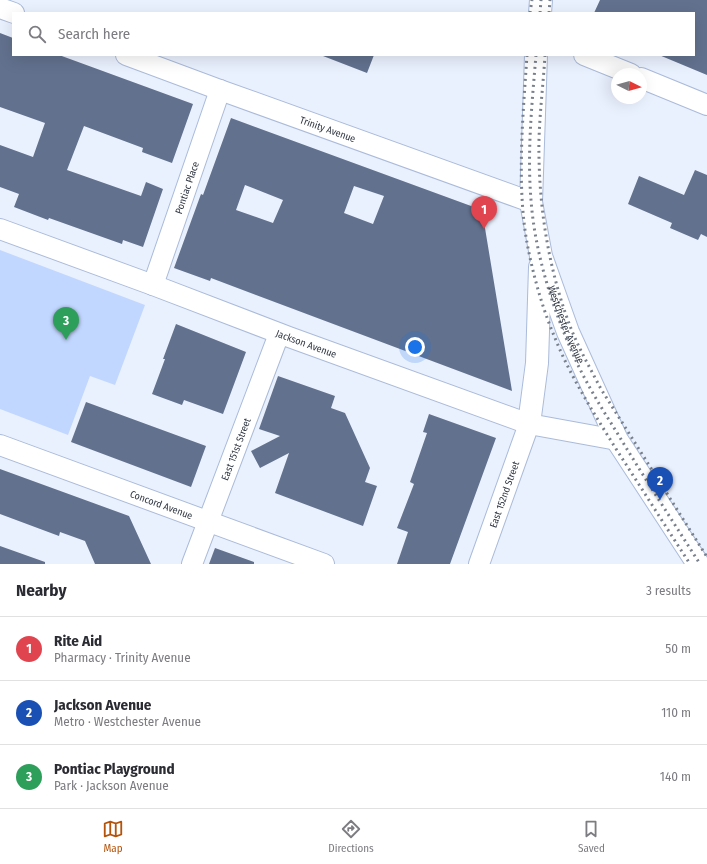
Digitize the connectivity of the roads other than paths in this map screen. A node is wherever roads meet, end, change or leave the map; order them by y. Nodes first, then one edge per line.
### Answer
1 (541, 0) edge
2 (0, 8) edge
3 (12, 12) edge
4 (540, 12) edge
5 (129, 56) edge
6 (536, 56) edge
7 (586, 56) edge
8 (616, 68) edge
9 (647, 80) edge
10 (220, 90) junction
11 (707, 105) edge
12 (531, 202) junction
13 (0, 229) edge
14 (541, 256) junction
15 (153, 285) junction
16 (279, 334) junction
17 (529, 424) junction
18 (618, 440) junction
19 (0, 445) edge
20 (209, 522) junction
21 (192, 564) edge
22 (324, 564) edge
23 (479, 564) edge
24 (698, 564) edge

1 - 4 main road
2 - 3 street
5 - 10 street, Trinity Avenue
6 - 12 main road, Westchester Avenue
7 - 8 street
9 - 11 street
10 - 12 street, Trinity Avenue
10 - 15 street, Pontiac Place
12 - 14 main road, Westchester Avenue
13 - 15 street, Jackson Avenue
14 - 17 main road
14 - 18 main road, Westchester Avenue
15 - 16 street, Jackson Avenue
16 - 17 street, Jackson Avenue
16 - 20 street, East 151st Street
17 - 18 street, Jackson Avenue
17 - 23 street, East 152nd Street
18 - 24 main road, Westchester Avenue
19 - 20 street, Concord Avenue
20 - 21 street, East 151st Street
20 - 22 street, Concord Avenue

